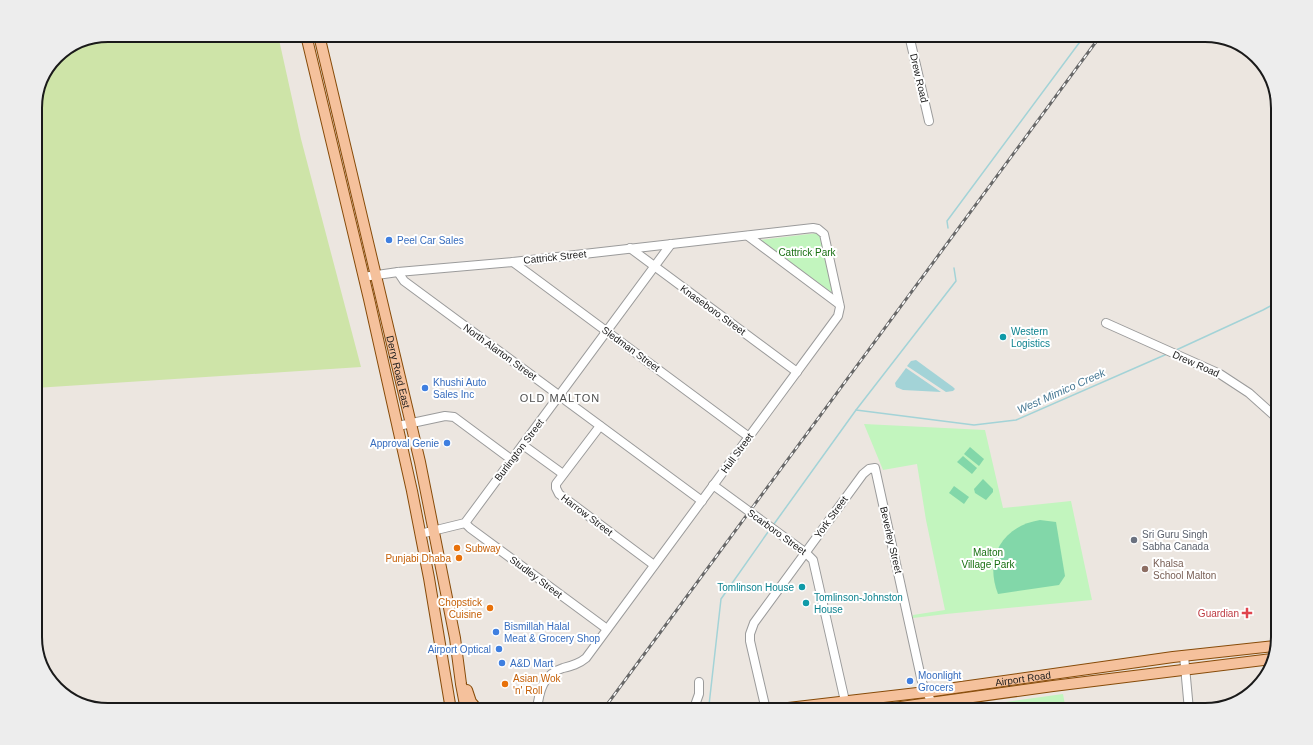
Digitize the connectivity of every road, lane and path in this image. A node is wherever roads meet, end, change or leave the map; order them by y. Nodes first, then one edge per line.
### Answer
1 (308, 42) edge
2 (321, 42) edge
3 (911, 42) edge
4 (929, 121) dead end
5 (365, 228) junction
6 (352, 230) junction
7 (748, 236) junction
8 (671, 244) junction
9 (630, 248) junction
10 (513, 262) junction
11 (654, 267) junction
12 (398, 272) junction
13 (377, 275) junction
14 (363, 277) junction
15 (839, 304) junction
16 (1106, 323) dead end
17 (607, 331) junction
18 (797, 372) junction
19 (560, 396) junction
20 (1271, 412) edge
21 (411, 424) junction
22 (398, 426) junction
23 (600, 426) junction
24 (749, 437) junction
25 (523, 445) junction
26 (512, 460) junction
27 (875, 468) joint
28 (563, 474) junction
29 (713, 485) junction
30 (702, 501) junction
31 (465, 523) junction
32 (434, 531) junction
33 (420, 534) junction
34 (806, 553) junction
35 (654, 565) junction
36 (607, 629) junction
37 (1270, 647) edge
38 (1184, 656) junction
39 (1267, 660) edge
40 (1111, 666) junction
41 (1185, 670) junction
42 (1048, 674) junction
43 (446, 676) junction
44 (1113, 679) junction
45 (699, 682) dead end
46 (461, 684) junction
47 (1053, 686) junction
48 (926, 692) junction
49 (870, 698) junction
50 (445, 703) edge
51 (450, 703) edge
52 (465, 703) edge
53 (472, 703) edge
54 (538, 703) edge
55 (696, 703) edge
56 (764, 703) edge
57 (845, 703) edge
58 (855, 703) edge
59 (871, 703) edge
60 (931, 703) edge
61 (956, 703) edge
62 (1188, 703) edge

1 - 6 main road, Derry Road East
2 - 5 main road, Derry Road East
3 - 4 street, Drew Road
5 - 6 main road
5 - 13 main road, Derry Road East
6 - 14 main road, Derry Road East
7 - 8 street, Cattrick Street
7 - 15 street
7 - 15 street, Hull Street
8 - 9 street, Cattrick Street
8 - 11 street, Burlington Street
9 - 10 street, Cattrick Street
9 - 11 street, Knaseboro Street
10 - 12 street, Cattrick Street
10 - 17 street, Sledman Street
11 - 17 street, Burlington Street
11 - 18 street, Knaseboro Street
12 - 13 street, Cattrick Street
12 - 19 street, North Alarton Street
13 - 14 street, Cattrick Street
13 - 21 main road, Derry Road East
14 - 22 main road, Derry Road East
15 - 18 street, Hull Street
16 - 20 street, Drew Road
17 - 19 street, Burlington Street
17 - 24 street, Sledman Street
18 - 24 street, Hull Street
19 - 23 street, North Alarton Street
19 - 25 street, Burlington Street
21 - 22 street
21 - 26 street
21 - 32 main road, Derry Road East
22 - 33 main road, Derry Road East
23 - 28 street
23 - 30 street, North Alarton Street
24 - 29 street, Hull Street
25 - 26 street, Burlington Street
25 - 28 street
26 - 31 street, Burlington Street
27 - 34 street, York Street
27 - 48 street, Beverley Street
28 - 35 street, Harrow Street
29 - 30 street, Hull Street
29 - 34 street, Scarboro Street
30 - 35 street, Hull Street
31 - 32 street
31 - 36 street, Studley Street
32 - 33 street
32 - 46 main road, Derry Road East
33 - 43 main road, Derry Road East
34 - 56 street, York Street
34 - 57 street, Scarboro Street
35 - 36 street, Hull Street
36 - 54 street, Hull Street
37 - 38 main road, Airport Road
38 - 40 main road, Airport Road
38 - 41 street
39 - 41 main road, Airport Road
40 - 42 main road, Airport Road
40 - 44 main road
41 - 44 main road, Airport Road
41 - 62 street
42 - 47 main road
42 - 48 main road, Airport Road
43 - 50 main road
43 - 51 main road, Derry Road East
44 - 47 main road, Airport Road
45 - 55 street
46 - 52 main road, Derry Road East
46 - 53 main road
47 - 61 main road, Airport Road
48 - 49 main road, Airport Road
48 - 60 street, Beverley Street
49 - 58 main road, Airport Road
49 - 59 street

